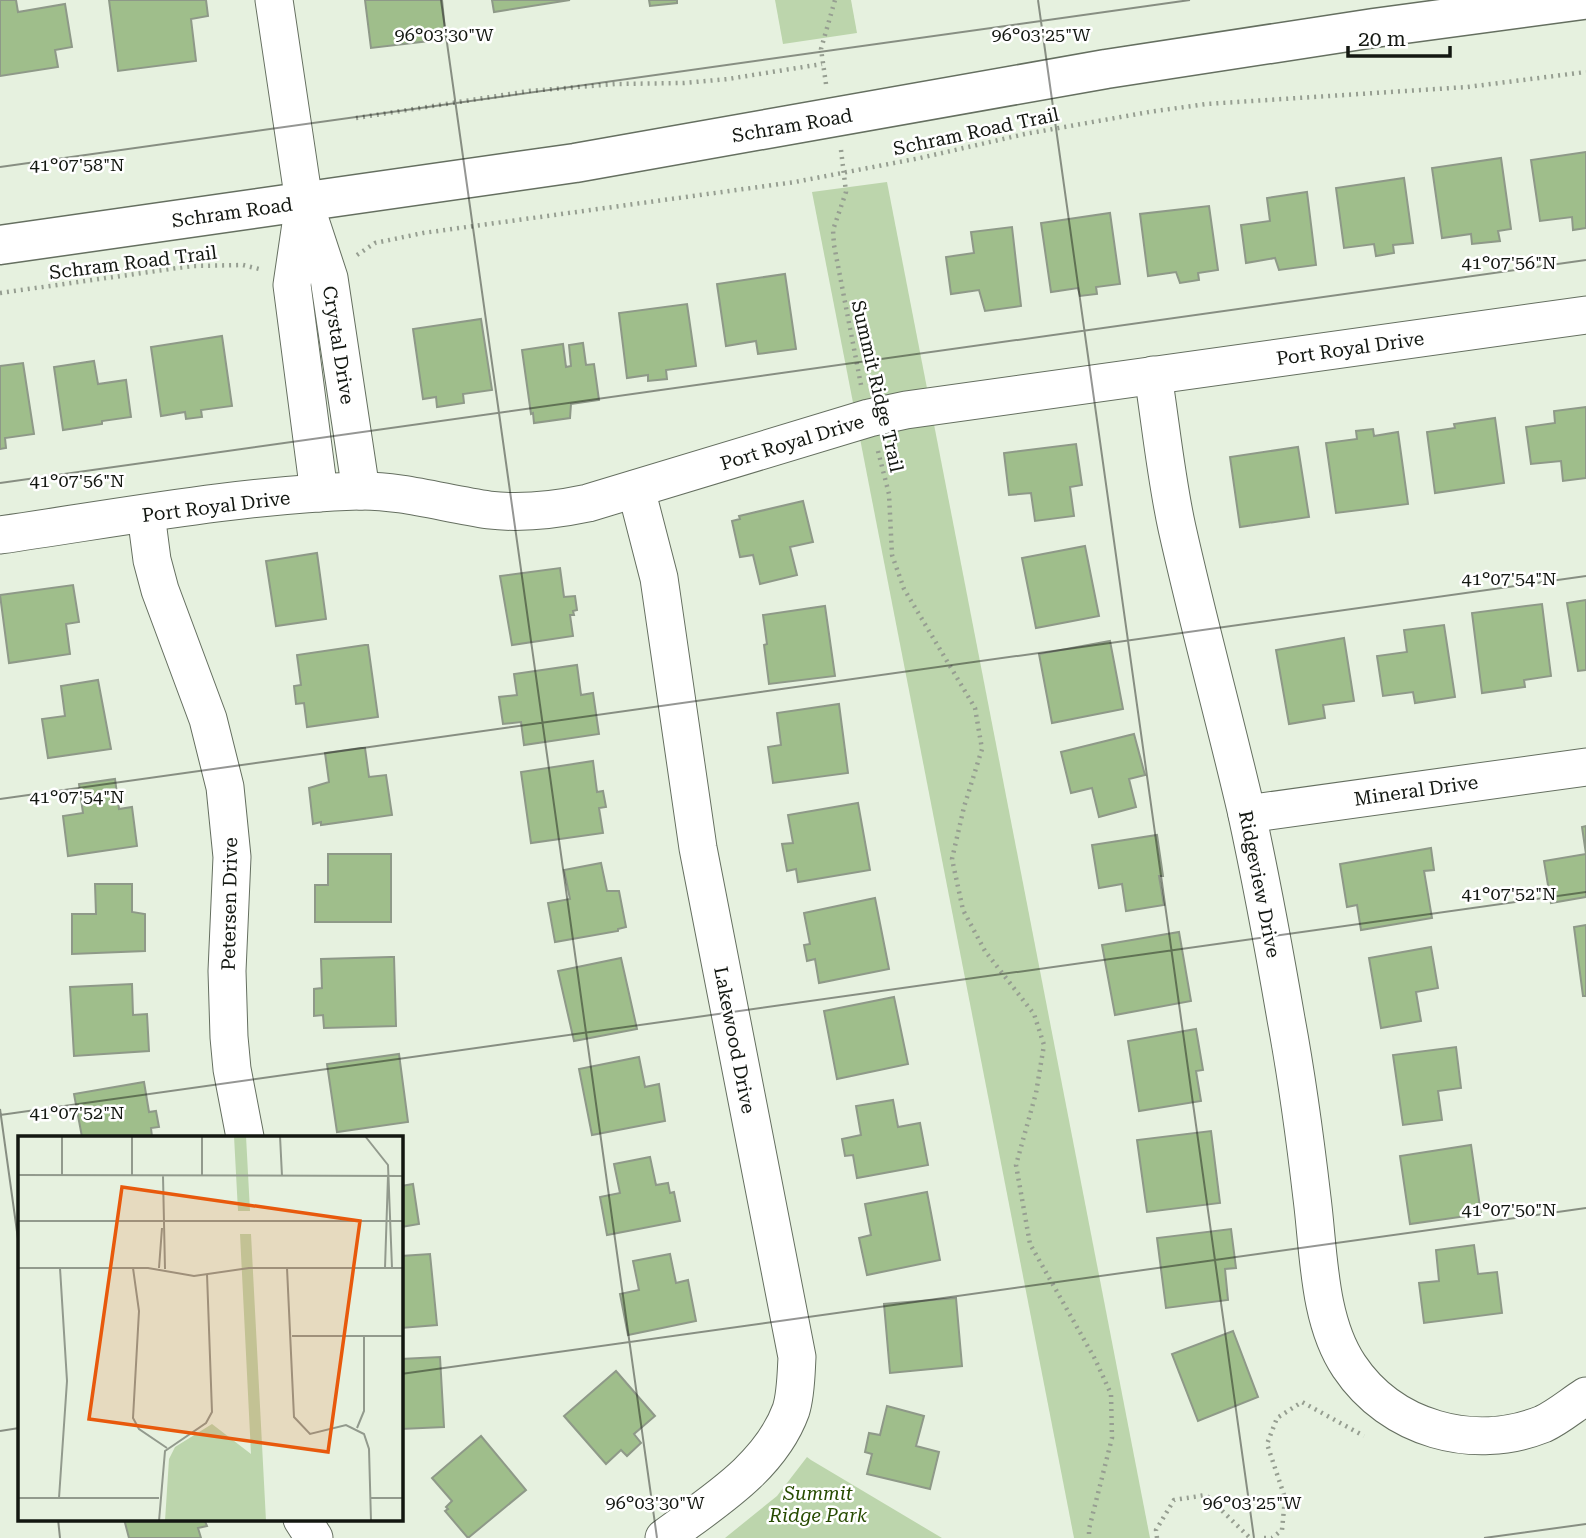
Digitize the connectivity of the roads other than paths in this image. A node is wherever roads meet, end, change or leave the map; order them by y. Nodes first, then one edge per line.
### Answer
1 (274, 0) edge
2 (1583, 0) edge
3 (304, 202) junction
4 (0, 245) edge
5 (1586, 315) edge
6 (1153, 375) junction
7 (636, 489) junction
8 (361, 491) junction
9 (319, 494) junction
10 (146, 514) junction
11 (0, 535) edge
12 (1586, 767) edge
13 (1247, 814) junction
14 (245, 1136) edge
15 (1586, 1395) edge
16 (303, 1520) edge
17 (314, 1538) edge
18 (664, 1538) edge

1 - 3 street, Crystal Drive
2 - 3 main road, Schram Road
3 - 4 main road, Schram Road
3 - 8 street, Crystal Drive
3 - 9 street, Crystal Drive
5 - 6 street, Port Royal Drive
6 - 7 street, Port Royal Drive
6 - 13 street, Ridgeview Drive
7 - 8 street, Port Royal Drive
7 - 18 street, Lakewood Drive
8 - 9 street, Port Royal Drive
9 - 10 street, Port Royal Drive
10 - 11 street, Port Royal Drive
10 - 14 street, Petersen Drive
12 - 13 street, Mineral Drive
13 - 15 street, Ridgeview Drive
16 - 17 street

